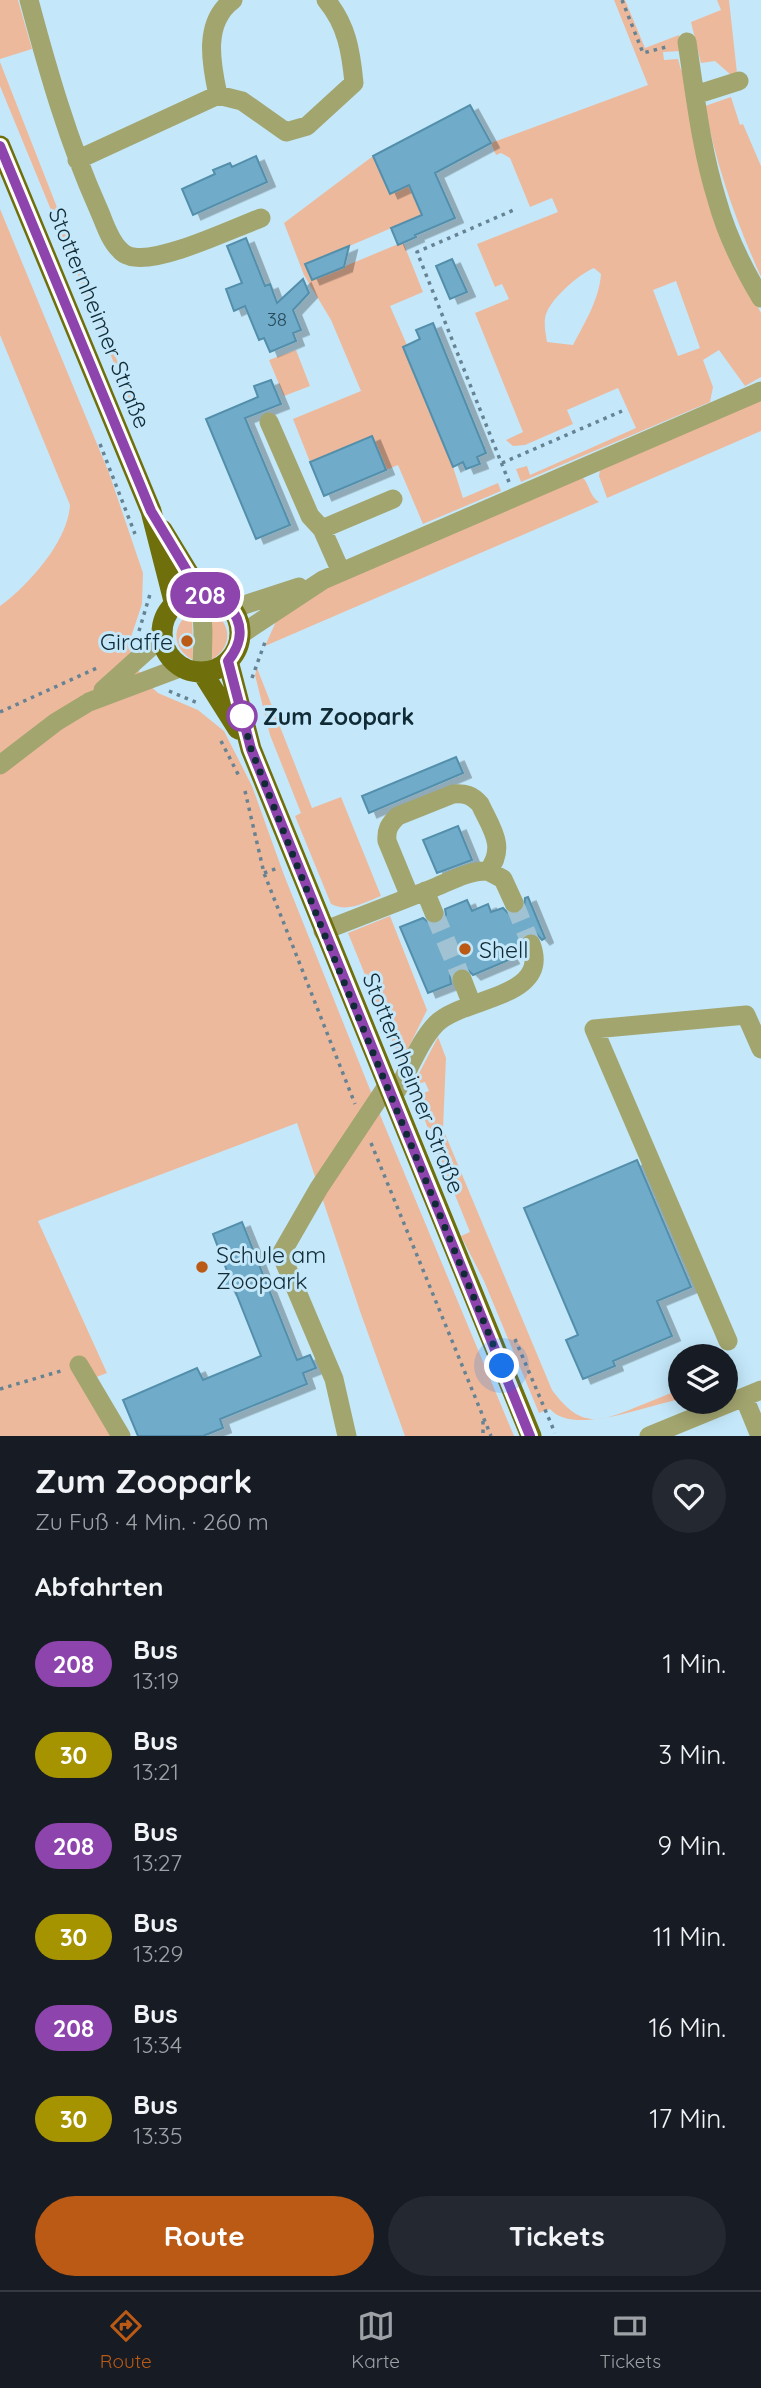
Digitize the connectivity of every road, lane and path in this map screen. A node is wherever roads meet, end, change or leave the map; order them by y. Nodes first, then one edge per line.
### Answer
1 (29, 0) edge
2 (233, 0) edge
3 (326, 0) edge
4 (622, 0) edge
5 (687, 41) joint
6 (739, 81) dead end
7 (695, 94) junction
8 (218, 95) junction
9 (0, 146) edge
10 (77, 160) junction
11 (516, 209) dead end
12 (261, 218) dead end
13 (761, 298) edge
14 (761, 391) edge
15 (622, 411) dead end
16 (269, 422) dead end
17 (99, 442) dead end
18 (502, 463) junction
19 (511, 486) dead end
20 (393, 499) dead end
21 (151, 511) junction
22 (322, 528) junction
23 (138, 542) dead end
24 (206, 570) dead end
25 (332, 576) junction
26 (152, 581) dead end
27 (242, 587) dead end
28 (201, 594) junction
29 (175, 605) junction
30 (232, 609) junction
31 (240, 635) junction
32 (137, 636) dead end
33 (162, 637) junction
34 (265, 641) dead end
35 (228, 661) junction
36 (104, 665) dead end
37 (192, 670) junction
38 (249, 686) dead end
39 (167, 690) dead end
40 (89, 702) junction
41 (203, 705) dead end
42 (0, 712) edge
43 (219, 736) dead end
44 (251, 749) junction
45 (0, 765) edge
46 (488, 872) junction
47 (418, 894) junction
48 (514, 903) tunnel mouth
49 (435, 913) tunnel mouth
50 (323, 931) junction
51 (531, 944) tunnel mouth
52 (462, 979) tunnel mouth
53 (472, 1005) junction
54 (761, 1049) edge
55 (389, 1092) junction
56 (363, 1125) junction
57 (729, 1341) dead end
58 (79, 1365) joint
59 (0, 1389) edge
60 (753, 1394) edge
61 (545, 1411) dead end
62 (483, 1418) junction
63 (555, 1433) dead end
64 (121, 1436) edge
65 (347, 1436) edge
66 (483, 1436) edge
67 (491, 1436) edge
68 (530, 1436) edge
69 (649, 1436) edge
70 (760, 1436) edge

1 - 10 street
2 - 8 street
3 - 8 street
4 - 5 path
5 - 7 street
6 - 7 street
7 - 13 street
8 - 10 street
9 - 21 main road, Stotternheimer Straße
10 - 12 street
11 - 18 path
14 - 25 street
15 - 18 path
16 - 22 street
17 - 23 path
18 - 19 path
20 - 22 street
21 - 28 main road
21 - 29 main road
22 - 25 street
24 - 27 path
25 - 30 street
25 - 31 street
26 - 32 path
28 - 29 main road
28 - 30 main road
28 - 37 street
29 - 33 main road
30 - 31 main road
31 - 35 main road
33 - 37 main road
33 - 40 street
34 - 38 path
35 - 37 main road
35 - 44 main road
36 - 42 path
37 - 40 street
37 - 44 main road
39 - 41 path
40 - 45 street
43 - 56 path
44 - 50 main road, Stotternheimer Straße
46 - 47 street
46 - 47 street
46 - 48 street
47 - 49 street
47 - 50 street
50 - 55 main road, Stotternheimer Straße
51 - 53 street
52 - 53 street
53 - 55 street
54 - 57 street
55 - 56 street
55 - 68 main road, Stotternheimer Straße
56 - 62 path
56 - 65 street
58 - 59 path
58 - 64 street
60 - 69 street
60 - 70 street
61 - 63 path
62 - 66 path
62 - 67 path

